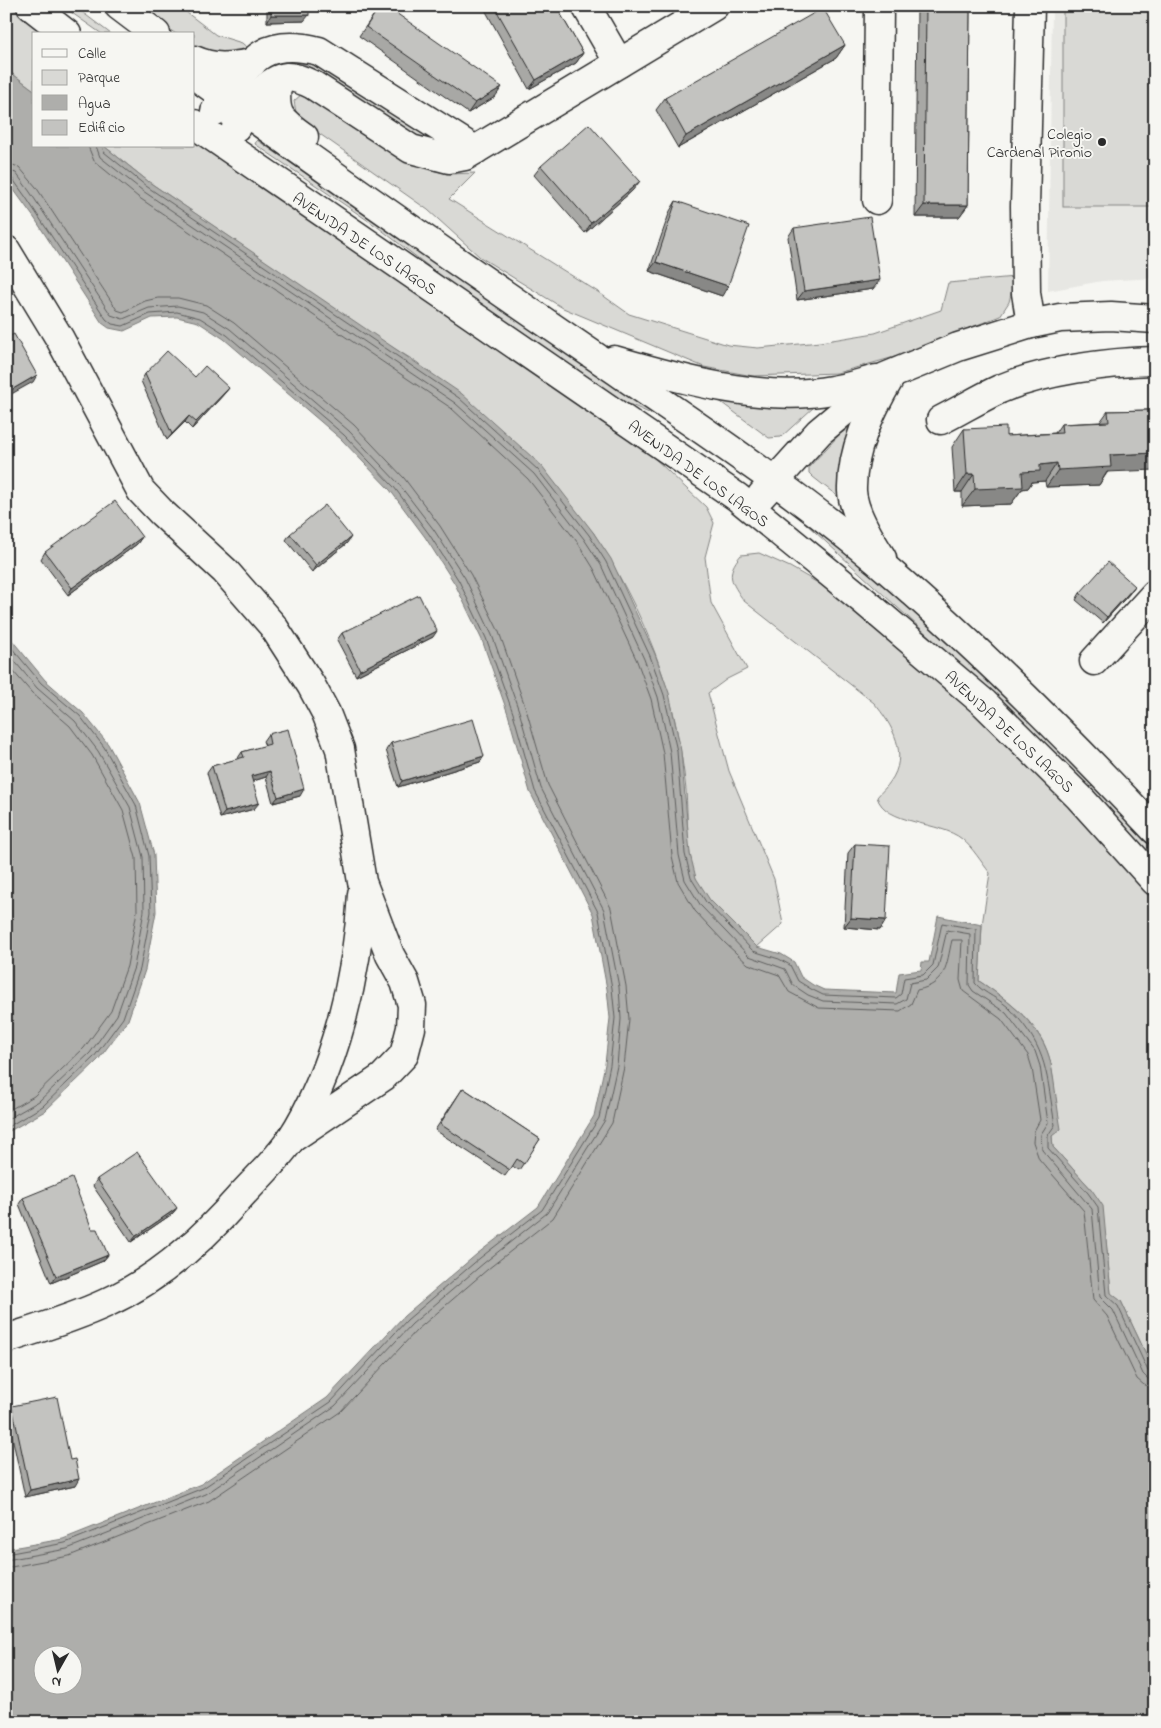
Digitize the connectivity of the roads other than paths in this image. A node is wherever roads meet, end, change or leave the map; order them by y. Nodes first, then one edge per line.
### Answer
1 (31, 6) edge
2 (101, 6) edge
3 (119, 6) edge
4 (586, 6) edge
5 (714, 6) edge
6 (879, 6) edge
7 (1030, 6) edge
8 (64, 32) edge
9 (134, 32) edge
10 (153, 32) edge
11 (195, 60) edge
12 (252, 63) junction
13 (619, 63) junction
14 (195, 76) edge
15 (277, 81) junction
16 (235, 105) junction
17 (198, 127) edge
18 (225, 146) junction
19 (474, 150) junction
20 (877, 200) dead end
21 (6, 250) edge
22 (469, 270) junction
23 (1155, 319) edge
24 (1031, 324) junction
25 (590, 353) junction
26 (1155, 361) edge
27 (888, 375) junction
28 (942, 420) dead end
29 (774, 481) junction
30 (751, 509) junction
31 (889, 570) junction
32 (1155, 594) edge
33 (1094, 661) dead end
34 (1155, 830) edge
35 (1155, 881) edge
36 (362, 882) junction
37 (356, 955) junction
38 (390, 955) junction
39 (329, 1057) junction
40 (354, 1097) junction
41 (291, 1139) junction
42 (6, 1339) edge

1 - 8 street
2 - 9 street
3 - 10 street
4 - 13 street
5 - 13 street
6 - 20 street
7 - 24 street
11 - 12 street
12 - 16 street
12 - 19 street
13 - 19 street
14 - 16 street, AVENIDA DE LOS LAGOS
15 - 16 street
15 - 19 street
15 - 22 street
16 - 17 street
16 - 18 street
16 - 22 street, AVENIDA DE LOS LAGOS
17 - 18 street, AVENIDA DE LOS LAGOS
18 - 30 street, AVENIDA DE LOS LAGOS
21 - 36 street
22 - 25 street, AVENIDA DE LOS LAGOS
23 - 24 street
24 - 27 street
25 - 27 street
25 - 29 street, AVENIDA DE LOS LAGOS
26 - 28 street
27 - 29 street
27 - 31 street
29 - 30 street
29 - 31 street, AVENIDA DE LOS LAGOS
30 - 35 street, AVENIDA DE LOS LAGOS
31 - 34 street, AVENIDA DE LOS LAGOS
32 - 33 street
36 - 37 street
36 - 38 street
37 - 38 street
37 - 39 street
38 - 40 street
39 - 40 street
39 - 41 street
40 - 41 street
41 - 42 street

